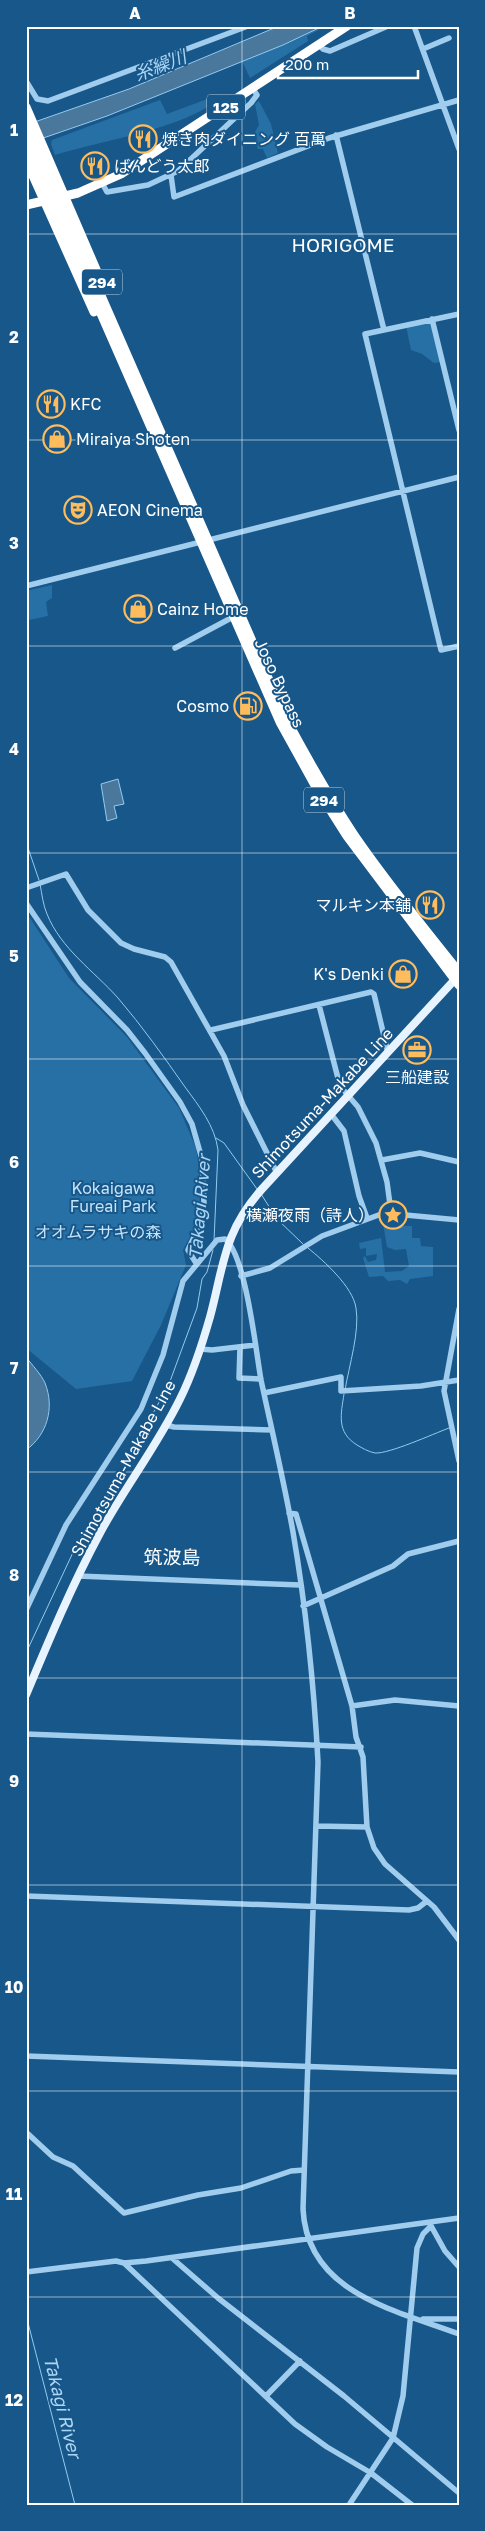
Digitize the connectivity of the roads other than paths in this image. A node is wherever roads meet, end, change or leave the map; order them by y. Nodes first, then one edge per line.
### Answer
1 (248, 26) edge
2 (347, 26) edge
3 (388, 26) edge
4 (414, 26) edge
5 (448, 38) dead end
6 (319, 45) junction
7 (424, 49) junction
8 (26, 81) edge
9 (253, 89) junction
10 (459, 100) edge
11 (443, 104) junction
12 (26, 107) edge
13 (26, 126) edge
14 (336, 135) junction
15 (34, 145) edge
16 (459, 149) edge
17 (26, 160) edge
18 (171, 175) junction
19 (102, 183) junction
20 (65, 197) junction
21 (44, 202) junction
22 (26, 205) edge
23 (459, 314) edge
24 (432, 319) junction
25 (384, 330) junction
26 (129, 371) junction
27 (457, 411) edge
28 (459, 430) edge
29 (459, 477) edge
30 (402, 490) junction
31 (204, 541) junction
32 (26, 586) edge
33 (233, 617) junction
34 (459, 646) edge
35 (175, 648) dead end
36 (29, 887) edge
37 (26, 903) edge
38 (458, 978) edge
39 (319, 1005) junction
40 (211, 1030) junction
41 (388, 1053) junction
42 (348, 1096) junction
43 (331, 1114) junction
44 (382, 1160) junction
45 (459, 1162) edge
46 (277, 1173) junction
47 (391, 1212) junction
48 (367, 1218) junction
49 (459, 1220) edge
50 (228, 1241) junction
51 (196, 1263) junction
52 (241, 1276) junction
53 (459, 1309) edge
54 (255, 1345) junction
55 (240, 1347) junction
56 (200, 1349) junction
57 (261, 1379) junction
58 (459, 1380) edge
59 (446, 1383) junction
60 (264, 1393) junction
61 (166, 1425) junction
62 (272, 1430) junction
63 (459, 1460) edge
64 (289, 1512) junction
65 (459, 1541) edge
66 (78, 1576) junction
67 (300, 1585) junction
68 (322, 1598) junction
69 (302, 1606) junction
70 (26, 1610) edge
71 (28, 1682) edge
72 (26, 1695) edge
73 (352, 1706) junction
74 (459, 1706) edge
75 (26, 1734) edge
76 (317, 1744) junction
77 (360, 1747) junction
78 (316, 1826) junction
79 (367, 1827) junction
80 (26, 1896) edge
81 (427, 1901) junction
82 (313, 1906) junction
83 (459, 1940) edge
84 (26, 2056) edge
85 (308, 2066) junction
86 (459, 2072) edge
87 (26, 2132) edge
88 (304, 2170) junction
89 (459, 2218) edge
90 (430, 2225) junction
91 (309, 2239) junction
92 (172, 2258) junction
93 (124, 2263) junction
94 (459, 2267) edge
95 (26, 2272) edge
96 (410, 2315) junction
97 (459, 2319) edge
98 (421, 2320) junction
99 (459, 2334) edge
100 (300, 2361) junction
101 (266, 2396) junction
102 (393, 2438) junction
103 (371, 2473) junction
104 (459, 2493) edge
105 (350, 2505) edge
106 (412, 2505) edge

1 - 8 street
2 - 6 highway, 125
3 - 6 street
4 - 7 street
5 - 7 street
6 - 9 highway, 125
7 - 11 street
9 - 18 street
9 - 19 highway, 125
10 - 11 street
11 - 14 street
11 - 16 street
12 - 15 highway, 294
13 - 15 highway, 294
14 - 18 street
14 - 25 street
15 - 20 highway, 294
15 - 26 highway, 294, bridge
17 - 21 highway, 294
18 - 19 street
19 - 20 highway, 125
20 - 21 highway, 125
20 - 26 highway, 294
21 - 22 highway, 125
21 - 26 highway, 294
23 - 24 street
24 - 25 street
24 - 27 street
25 - 30 street
26 - 31 highway, Joso Bypass / 294
26 - 31 highway, Joso Bypass / 294
27 - 28 street
29 - 30 street
30 - 31 street
30 - 34 street
31 - 32 street
31 - 33 highway, Joso Bypass / 294
31 - 38 highway, Joso Bypass / 294
33 - 35 street
33 - 38 highway, Joso Bypass / 294
36 - 40 street
37 - 51 street
38 - 41 main road, Shimotsuma-Makabe Line
39 - 40 street
39 - 41 street
39 - 42 street
40 - 46 street
41 - 42 main road, Shimotsuma-Makabe Line
42 - 43 main road, Shimotsuma-Makabe Line
42 - 44 street
43 - 46 main road, Shimotsuma-Makabe Line
43 - 48 street
44 - 45 street
44 - 47 street
46 - 50 main road, Shimotsuma-Makabe Line
47 - 48 street
47 - 49 street
48 - 52 street
50 - 51 street
50 - 52 street
50 - 56 main road, Shimotsuma-Makabe Line
51 - 70 street
52 - 54 street
53 - 59 street
54 - 55 street
54 - 57 street
55 - 56 street
55 - 57 street
56 - 61 main road, Shimotsuma-Makabe Line
57 - 60 street
58 - 59 street
59 - 60 street
59 - 63 street
60 - 62 street
61 - 62 street
61 - 66 main road, Shimotsuma-Makabe Line
62 - 64 street
64 - 67 street
64 - 68 street
65 - 68 street
66 - 67 street
66 - 71 main road, Shimotsuma-Makabe Line
67 - 69 street
68 - 69 street
68 - 73 street
69 - 76 street
71 - 72 main road, Shimotsuma-Makabe Line
73 - 74 street
73 - 77 street
75 - 76 street
76 - 77 street
76 - 78 street
77 - 79 street
78 - 79 street
78 - 82 street
79 - 81 street
80 - 82 street
81 - 82 street
81 - 83 street
82 - 85 street
84 - 85 street
85 - 86 street
85 - 88 street
87 - 88 street
88 - 91 street
89 - 90 street
90 - 91 street
90 - 94 street
90 - 96 street
91 - 92 street
91 - 96 street
92 - 93 street
92 - 100 street
93 - 95 street
93 - 101 street
96 - 98 street
96 - 102 street
97 - 98 street
98 - 99 street
100 - 101 street
100 - 102 street
101 - 103 street
102 - 103 street
102 - 104 street
103 - 105 street
103 - 106 street

